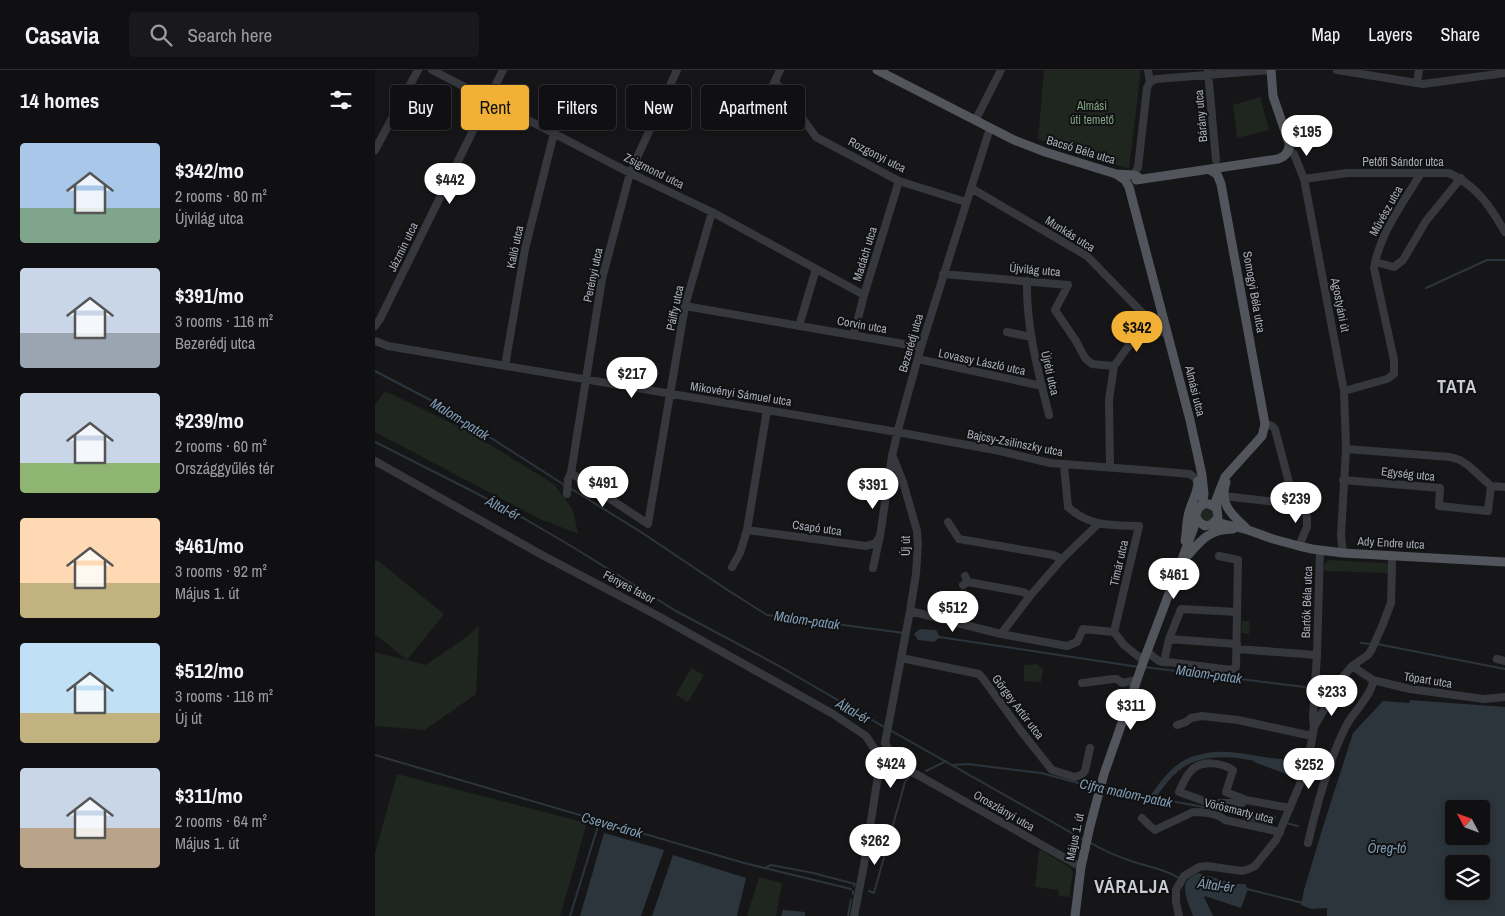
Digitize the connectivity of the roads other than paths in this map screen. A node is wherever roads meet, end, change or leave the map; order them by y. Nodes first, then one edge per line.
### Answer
1 (418, 70) edge
2 (433, 70) edge
3 (503, 70) edge
4 (677, 70) edge
5 (780, 70) edge
6 (877, 70) edge
7 (1001, 70) edge
8 (1148, 70) edge
9 (1271, 70) edge
10 (1337, 70) edge
11 (1419, 70) edge
12 (1347, 71) edge
13 (1208, 73) edge
14 (1505, 73) edge
15 (775, 82) junction
16 (1149, 82) junction
17 (1417, 83) junction
18 (462, 85) edge
19 (496, 85) edge
20 (774, 85) edge
21 (529, 120) edge
22 (975, 121) junction
23 (989, 128) junction
24 (474, 130) edge
25 (554, 133) junction
26 (375, 150) edge
27 (1289, 150) junction
28 (1216, 160) dead end
29 (1227, 168) junction
30 (1210, 170) junction
31 (630, 173) junction
32 (1421, 173) junction
33 (1116, 174) junction
34 (1137, 177) junction
35 (1461, 178) junction
36 (1303, 179) junction
37 (899, 181) junction
38 (1221, 184) junction
39 (1129, 187) junction
40 (971, 188) junction
41 (966, 202) junction
42 (712, 212) junction
43 (1505, 232) edge
44 (1375, 262) junction
45 (816, 269) junction
46 (943, 274) junction
47 (1027, 281) junction
48 (864, 295) junction
49 (685, 306) junction
50 (375, 326) edge
51 (799, 326) junction
52 (1007, 332) dead end
53 (1163, 332) junction
54 (854, 334) junction
55 (1031, 337) junction
56 (375, 340) edge
57 (921, 347) junction
58 (918, 359) junction
59 (505, 366) junction
60 (1114, 366) junction
61 (585, 380) junction
62 (1042, 386) junction
63 (1344, 391) junction
64 (671, 394) junction
65 (767, 410) junction
66 (1049, 415) dead end
67 (1265, 424) junction
68 (897, 432) junction
69 (1346, 449) junction
70 (892, 456) junction
71 (1197, 456) junction
72 (375, 461) edge
73 (1064, 465) junction
74 (1111, 467) junction
75 (1233, 467) junction
76 (1198, 469) junction
77 (1190, 474) junction
78 (569, 476) junction
79 (1343, 480) junction
80 (1199, 484) junction
81 (1491, 486) junction
82 (1505, 487) edge
83 (567, 494) dead end
84 (1224, 496) junction
85 (1295, 500) junction
86 (1202, 505) junction
87 (1217, 511) junction
88 (1196, 517) junction
89 (949, 522) dead end
90 (1098, 524) junction
91 (1209, 525) junction
92 (747, 530) junction
93 (1248, 530) junction
94 (880, 536) junction
95 (1299, 546) junction
96 (1320, 550) junction
97 (1343, 553) junction
98 (1391, 555) junction
99 (1219, 556) dead end
100 (1062, 559) junction
101 (1505, 562) edge
102 (1181, 563) junction
103 (732, 567) dead end
104 (873, 568) dead end
105 (965, 581) dead end
106 (1030, 596) junction
107 (910, 611) junction
108 (1237, 612) junction
109 (1114, 632) junction
110 (1001, 634) junction
111 (1169, 639) junction
112 (1237, 647) junction
113 (1317, 655) junction
114 (901, 658) junction
115 (1144, 660) junction
116 (1164, 662) junction
117 (1352, 666) junction
118 (1137, 680) junction
119 (1082, 683) dead end
120 (1372, 684) junction
121 (1332, 695) junction
122 (1314, 696) junction
123 (1505, 697) edge
124 (1177, 725) dead end
125 (1313, 727) junction
126 (1312, 736) junction
127 (881, 743) junction
128 (1090, 748) dead end
129 (893, 756) junction
130 (880, 763) junction
131 (891, 767) junction
132 (916, 774) junction
133 (876, 796) junction
134 (1246, 800) junction
135 (1290, 808) junction
136 (1142, 818) dead end
137 (1282, 826) junction
138 (1307, 843) dead end
139 (1081, 867) junction
140 (855, 916) edge
141 (1075, 916) edge
142 (1179, 916) edge

1 - 26 street
2 - 18 street, Zsigmond utca
3 - 19 street, Jázmin utca
4 - 31 street, Perényi utca
5 - 15 street
6 - 22 main road, Bacsó Béla utca
7 - 22 street
8 - 16 street
9 - 13 street
9 - 27 main road, Agostyáni út
10 - 12 street
11 - 17 street
12 - 17 street
13 - 16 street
13 - 28 street, Bárány utca
14 - 17 street
15 - 20 street
15 - 37 street, Rozgonyi utca
16 - 34 street
21 - 25 street, Zsigmond utca
22 - 23 main road, Bacsó Béla utca
23 - 33 main road, Bacsó Béla utca
23 - 40 street, Bezerédj utca
24 - 50 street, Jázmin utca
25 - 31 street, Zsigmond utca
25 - 59 street, Kalló utca
27 - 29 main road, Bacsó Béla utca
27 - 36 street, Agostyáni út
29 - 30 main road, Bacsó Béla utca
29 - 38 main road
30 - 34 main road, Bacsó Béla utca
30 - 38 main road, Somogyi Béla utca
31 - 42 street, Zsigmond utca
31 - 61 street, Perényi utca
32 - 35 street, Petőfi Sándor utca
32 - 36 street, Petőfi Sándor utca
32 - 44 street, Művész utca
33 - 34 main road, Bacsó Béla utca
33 - 39 main road
34 - 39 main road
35 - 43 street, Petőfi Sándor utca
35 - 44 street
36 - 63 street, Agostyáni út
37 - 41 street, Rozgonyi utca
37 - 48 street, Madách utca
38 - 67 main road, Somogyi Béla utca
39 - 53 main road, Almási utca
40 - 41 street, Bezerédj utca
40 - 53 street, Munkás utca
41 - 46 street, Bezerédj utca
42 - 45 street, Zsigmond utca
42 - 49 street, Pálffy utca
44 - 63 street
45 - 48 street, Zsigmond utca
45 - 51 street
46 - 47 street, Újvilág utca
46 - 57 street, Bezerédj utca
47 - 55 street, Újréti utca
47 - 60 street, Újvilág utca
48 - 54 street, Madách utca
49 - 51 street, Corvin utca
49 - 64 street, Pálffy utca
51 - 54 street, Corvin utca
52 - 55 street, Újréti utca
53 - 60 street
53 - 71 main road, Almási utca
54 - 57 street, Corvin utca
55 - 62 street, Újréti utca
56 - 59 street, Mikovényi Sámuel utca
57 - 58 street, Bezerédj utca
58 - 62 street, Lovassy László utca
58 - 68 street, Bezerédj utca
59 - 61 street, Mikovényi Sámuel utca
60 - 74 street
61 - 64 street, Mikovényi Sámuel utca
61 - 78 street, Perényi utca
62 - 66 street, Újréti utca
63 - 69 street, Agostyáni út
64 - 65 street, Mikovényi Sámuel utca
64 - 78 street, Pálffy utca
65 - 68 street, Mikovényi Sámuel utca
65 - 92 street
67 - 75 main road
67 - 85 street
68 - 70 street, Bezerédj utca
68 - 73 street, Bajcsy-Zsilinszky utca
69 - 79 street, Agostyáni út
69 - 81 street, Egység utca
70 - 94 street, Bezerédj utca
70 - 107 street, Új út
71 - 76 main road
71 - 86 main road, Almási utca
72 - 127 street, Fényes fasor
73 - 74 street, Bajcsy-Zsilinszky utca
73 - 90 street, Tímár utca
74 - 77 street, Bajcsy-Zsilinszky utca
75 - 84 main road
75 - 87 main road
76 - 77 street
76 - 80 main road
77 - 80 street
78 - 83 street, Perényi utca
79 - 81 street, Egység utca
79 - 97 street, Agostyáni út
80 - 102 main road
81 - 82 street
84 - 85 street
84 - 93 main road
85 - 95 street
86 - 87 main road
86 - 88 main road
87 - 91 main road
87 - 93 main road
88 - 91 main road
88 - 102 main road, Május 1. út
89 - 100 street
90 - 100 street
90 - 109 street, Tímár utca
91 - 93 main road
91 - 102 main road, Május 1. út
92 - 94 street, Csapó utca
92 - 103 street
93 - 95 main road, Ady Endre utca
93 - 102 main road
94 - 104 street, Bezerédj utca
95 - 96 main road, Ady Endre utca
96 - 97 main road, Ady Endre utca
96 - 113 street, Bartók Béla utca
97 - 98 main road, Ady Endre utca
98 - 101 main road, Ady Endre utca
98 - 117 street
99 - 108 street
100 - 106 street
102 - 115 main road, Május 1. út
105 - 106 street
106 - 110 street
107 - 110 street
107 - 114 street, Új út
108 - 111 street
108 - 112 street
109 - 110 street
109 - 115 street
111 - 112 street
111 - 116 street
112 - 113 street, Bartók Béla utca
112 - 116 street
113 - 122 street, Bartók Béla utca
114 - 127 street, Új út
114 - 128 street, Görgey Artúr utca
115 - 116 street
115 - 118 main road, Május 1. út
117 - 120 street, Tópart utca
117 - 121 street
118 - 119 street
118 - 139 main road, Május 1. út
120 - 123 street, Tópart utca
120 - 138 street
121 - 122 street
121 - 125 street
122 - 125 street, Bartók Béla utca
124 - 126 street
125 - 126 street, Bartók Béla utca
126 - 135 street, Bartók Béla utca
127 - 129 street
127 - 130 street
129 - 131 street
129 - 132 street, Oroszlányi utca
130 - 131 street, Oroszlányi utca
130 - 133 street
131 - 132 street, Oroszlányi utca
131 - 133 street
132 - 139 street, Oroszlányi utca
133 - 140 street
134 - 134 street
134 - 135 street
135 - 137 street, Bartók Béla utca
136 - 137 street, Vörösmarty utca
137 - 142 street, Bartók Béla utca
139 - 141 main road, Május 1. út

